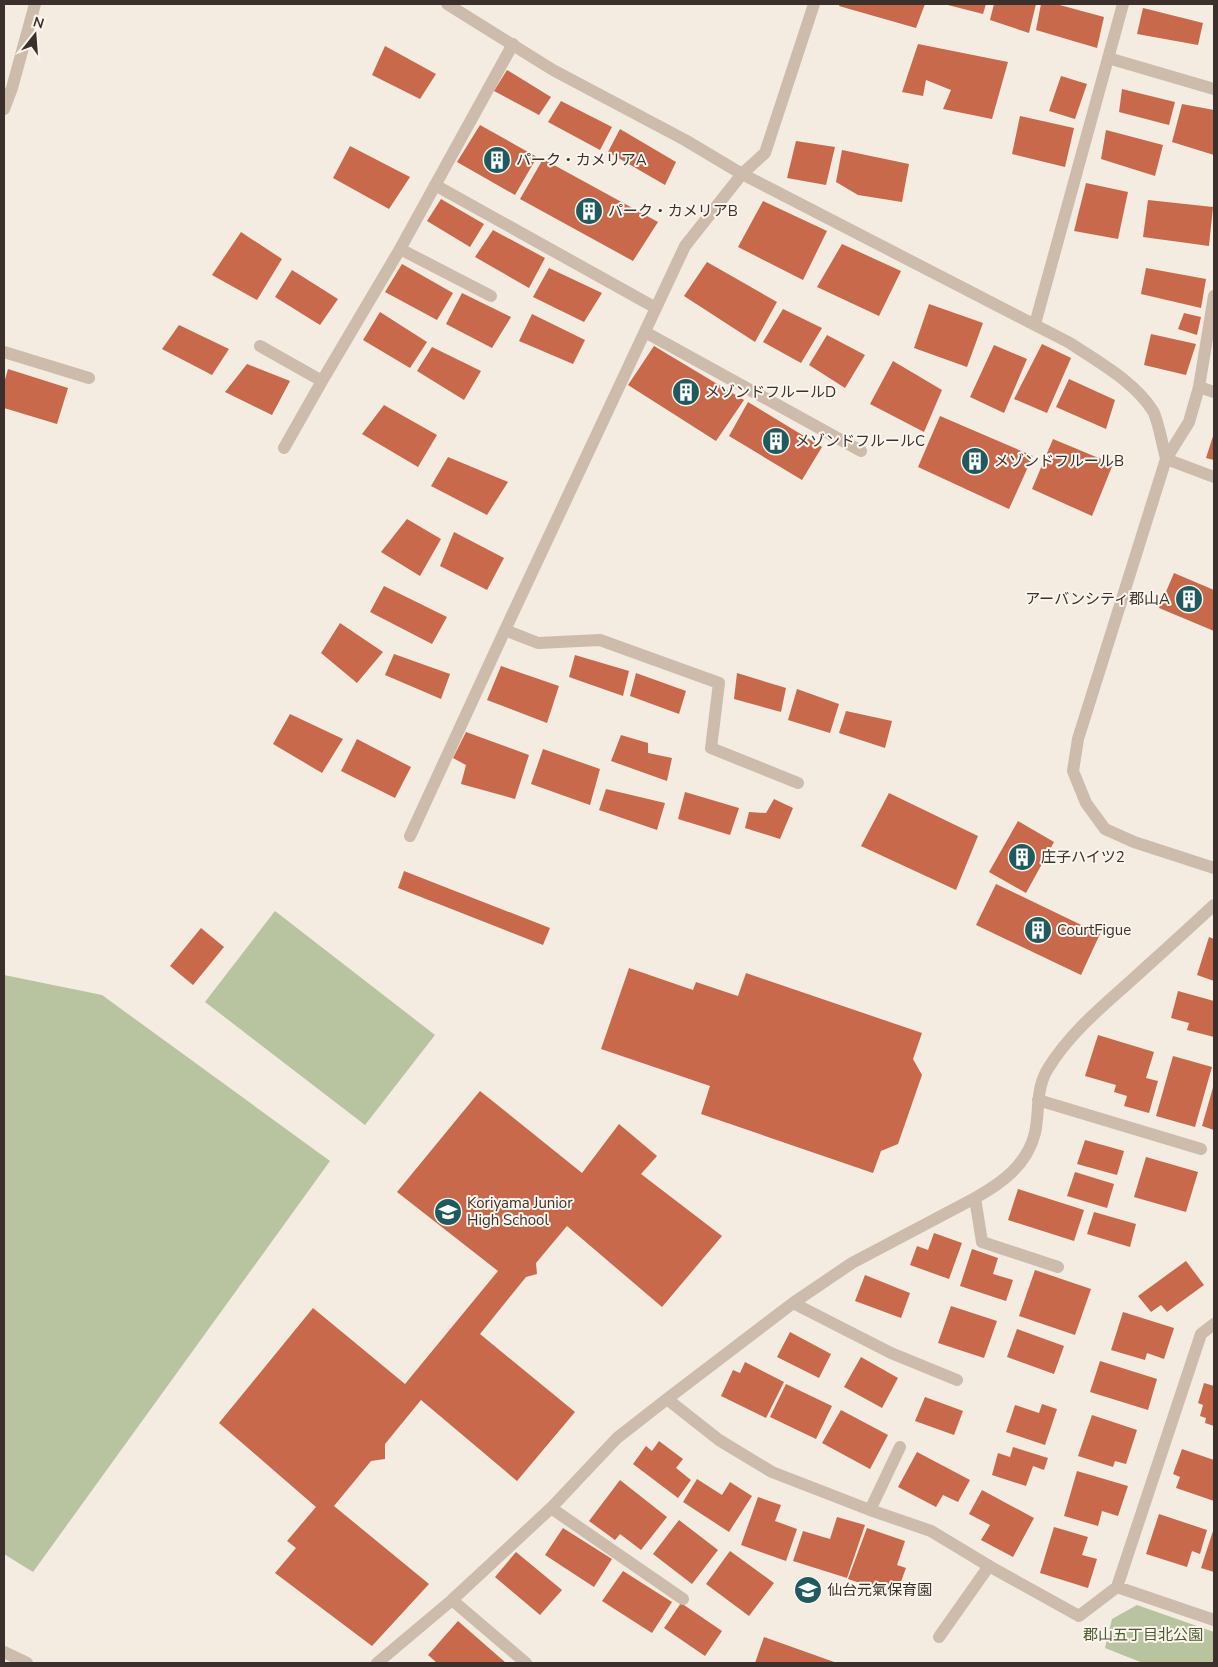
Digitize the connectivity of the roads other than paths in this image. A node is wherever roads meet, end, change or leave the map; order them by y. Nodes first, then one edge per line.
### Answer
1 (35, 4) edge
2 (447, 4) edge
3 (814, 4) edge
4 (1123, 4) edge
5 (513, 44) junction
6 (1108, 58) junction
7 (1214, 89) edge
8 (4, 109) edge
9 (742, 174) junction
10 (435, 185) junction
11 (400, 249) junction
12 (491, 296) dead end
13 (1214, 296) edge
14 (656, 308) junction
15 (1035, 324) junction
16 (645, 332) junction
17 (260, 346) dead end
18 (4, 352) edge
19 (89, 378) dead end
20 (322, 381) junction
21 (1199, 386) junction
22 (1214, 392) edge
23 (284, 448) dead end
24 (861, 451) dead end
25 (1166, 459) junction
26 (1214, 477) edge
27 (505, 630) junction
28 (798, 784) dead end
29 (410, 836) dead end
30 (1214, 868) edge
31 (1214, 905) edge
32 (1038, 1100) junction
33 (1201, 1149) dead end
34 (975, 1198) junction
35 (1058, 1267) dead end
36 (794, 1303) junction
37 (1214, 1324) edge
38 (957, 1380) dead end
39 (668, 1399) junction
40 (900, 1447) dead end
41 (551, 1508) junction
42 (870, 1510) junction
43 (989, 1566) junction
44 (1117, 1587) junction
45 (683, 1599) dead end
46 (452, 1600) junction
47 (1214, 1620) edge
48 (939, 1637) dead end
49 (4, 1652) edge
50 (27, 1663) edge
51 (377, 1663) edge
52 (526, 1663) edge

1 - 8 street
2 - 5 street
3 - 9 street
4 - 6 street
5 - 9 street
5 - 10 street
6 - 7 street
6 - 15 street
9 - 14 street
9 - 15 street
10 - 11 street
10 - 14 street
11 - 12 street
11 - 20 street
13 - 21 street
14 - 16 street
15 - 25 street
16 - 24 street
16 - 27 street
17 - 20 street
18 - 19 street
20 - 23 street
21 - 22 street
21 - 25 street
25 - 26 street
25 - 30 street
27 - 28 street
27 - 29 street
31 - 32 street
32 - 33 street
32 - 34 street
34 - 35 street
34 - 36 street
36 - 38 street
36 - 39 street
37 - 44 street
39 - 41 street
39 - 42 street
40 - 42 street
41 - 45 street
41 - 46 street
42 - 43 street
43 - 44 street
43 - 48 street
44 - 47 street
46 - 51 street
46 - 52 street
49 - 50 street

